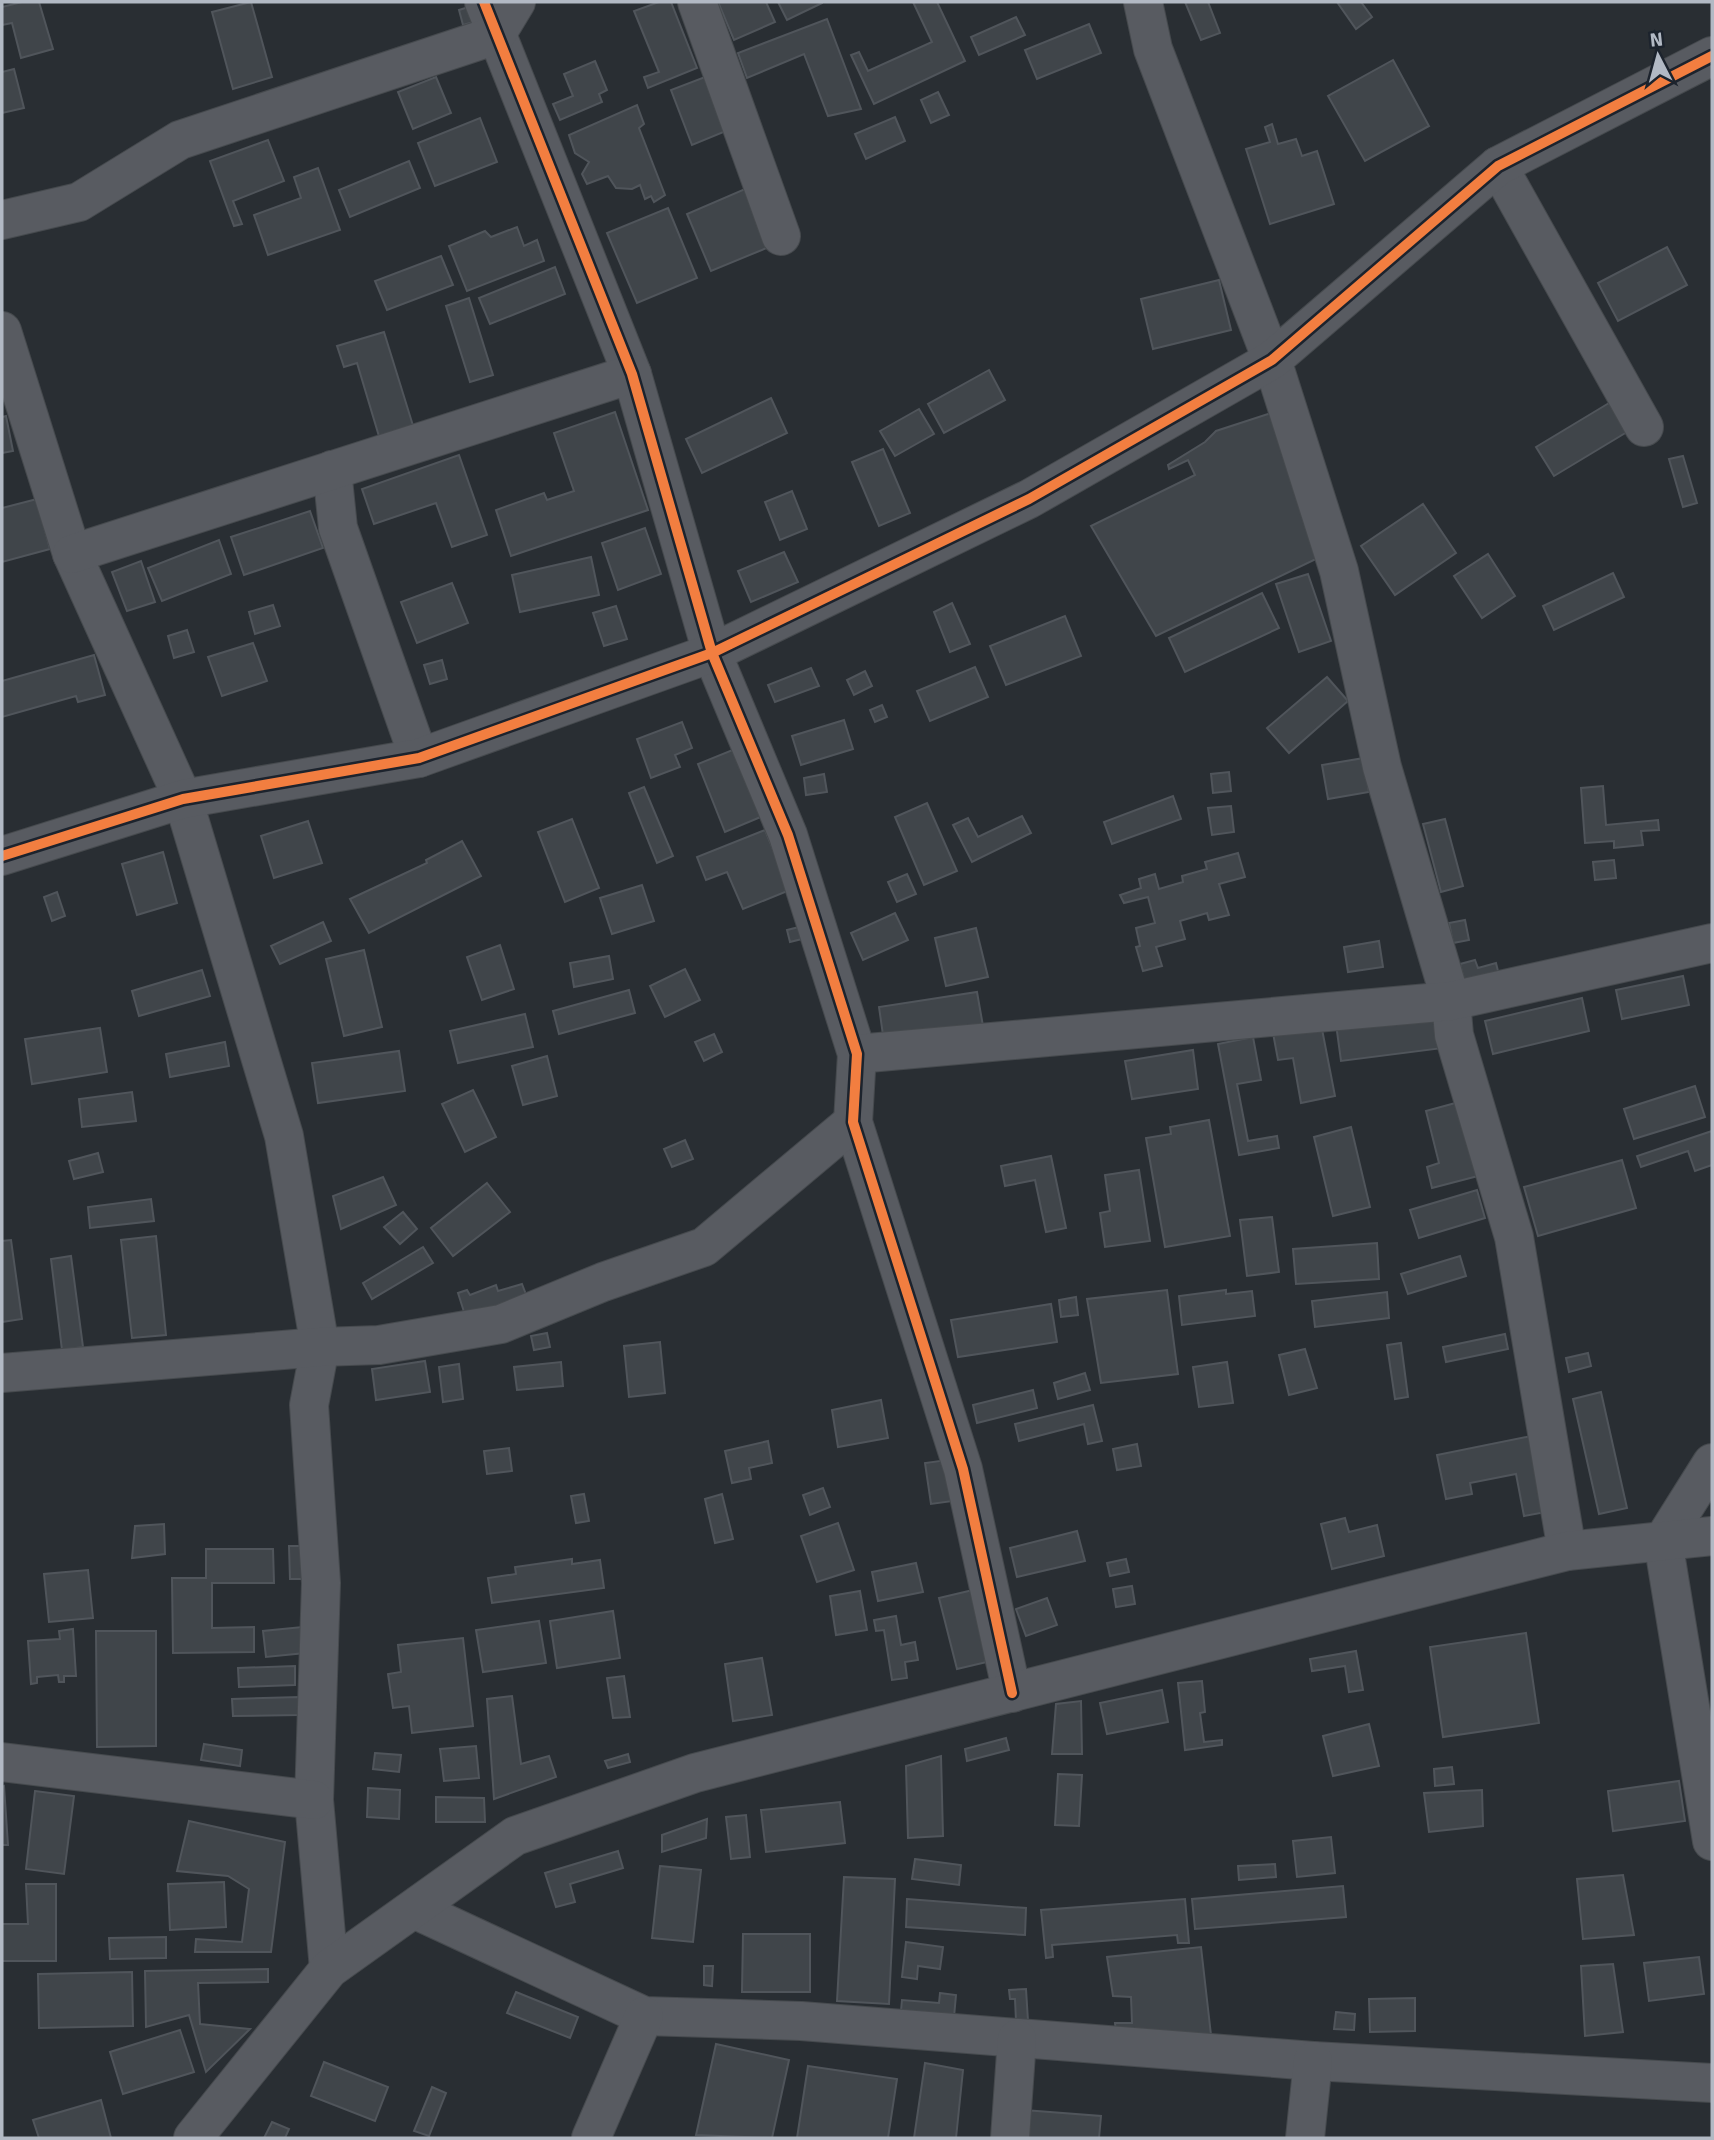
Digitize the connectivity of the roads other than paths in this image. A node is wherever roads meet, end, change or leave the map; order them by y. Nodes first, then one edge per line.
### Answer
1 (516, 2) edge
2 (697, 2) edge
3 (1143, 2) edge
4 (490, 19) edge
5 (1712, 56) edge
6 (1498, 166) junction
7 (2, 220) edge
8 (782, 236) dead end
9 (2, 331) edge
10 (1272, 360) junction
11 (632, 374) junction
12 (1644, 427) dead end
13 (332, 470) junction
14 (72, 554) junction
15 (712, 653) junction
16 (419, 758) junction
17 (183, 799) junction
18 (2, 856) edge
19 (1712, 943) edge
20 (1451, 1001) junction
21 (858, 1054) junction
22 (853, 1122) junction
23 (320, 1347) junction
24 (2, 1373) edge
25 (1712, 1463) edge
26 (1712, 1536) edge
27 (1663, 1541) junction
28 (1567, 1551) junction
29 (1012, 1693) junction
30 (2, 1762) edge
31 (314, 1800) junction
32 (1712, 1841) edge
33 (414, 1909) junction
34 (329, 1969) junction
35 (644, 2016) junction
36 (1017, 2039) junction
37 (1313, 2061) junction
38 (1712, 2083) edge
39 (193, 2138) edge
40 (591, 2138) edge
41 (1010, 2138) edge
42 (1305, 2138) edge

1 - 4 street
2 - 8 street
3 - 10 street
4 - 7 street
4 - 11 street
5 - 6 street
6 - 10 street
6 - 12 street
9 - 14 street
10 - 15 street
10 - 20 street
11 - 13 street
11 - 15 street
13 - 14 street
13 - 16 street
14 - 17 street
15 - 16 street
15 - 21 street
16 - 17 street
17 - 18 street
17 - 23 street
19 - 20 street
20 - 21 street
20 - 28 street
21 - 22 street
22 - 23 street
22 - 29 street
23 - 24 street
23 - 31 street
25 - 27 street
26 - 27 street
27 - 28 street
27 - 32 street
28 - 29 street
29 - 33 street
30 - 31 street
31 - 34 street
33 - 34 street
33 - 35 street
34 - 39 street
35 - 36 street
35 - 40 street
36 - 37 street
36 - 41 street
37 - 38 street
37 - 42 street

